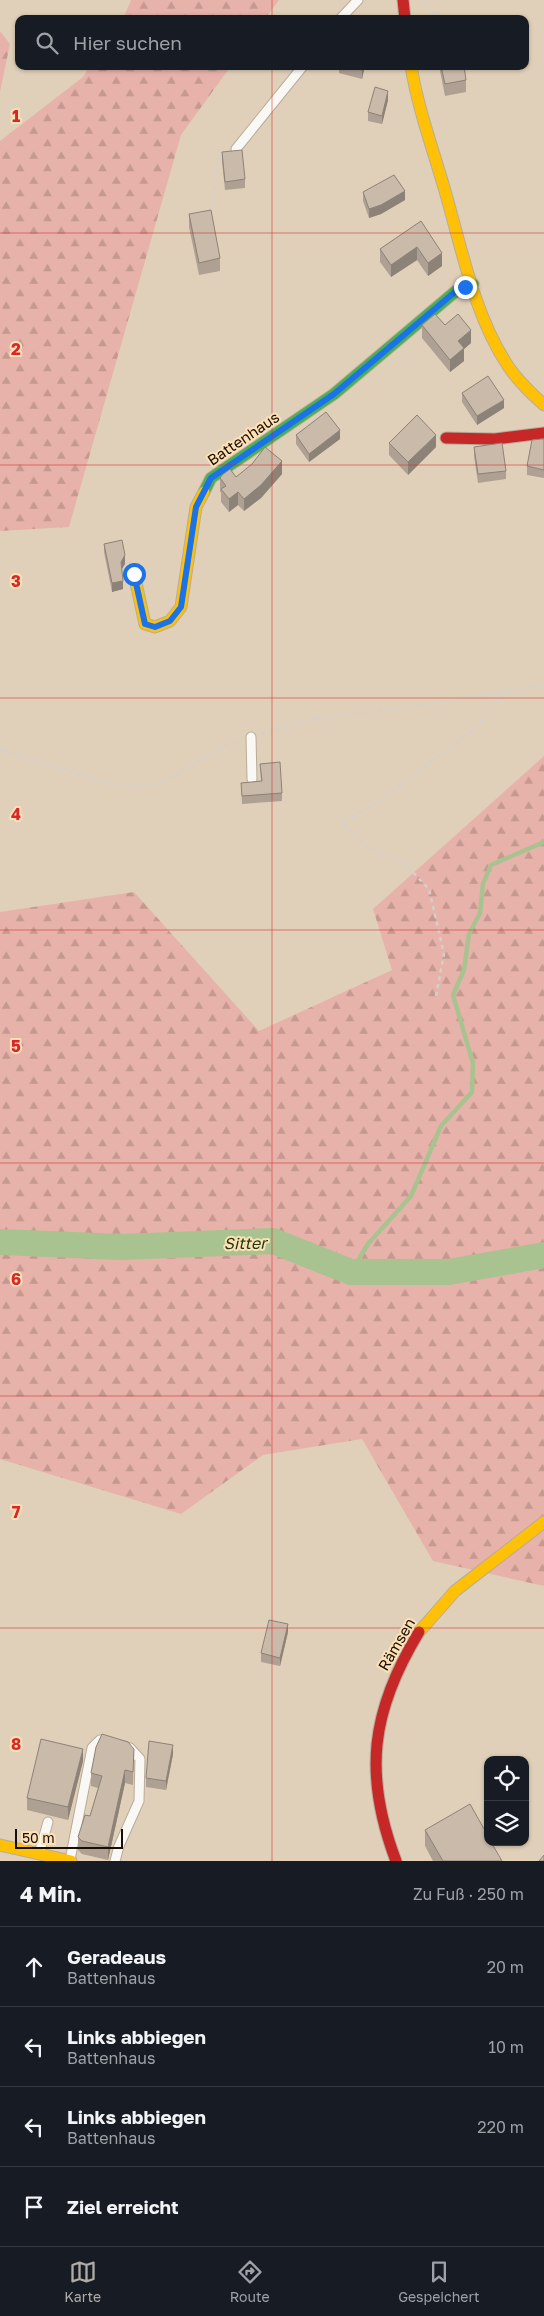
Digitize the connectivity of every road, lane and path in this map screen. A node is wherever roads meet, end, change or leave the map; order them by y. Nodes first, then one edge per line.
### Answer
1 (358, 0) edge
2 (403, 0) edge
3 (424, 0) edge
4 (344, 15) edge
5 (405, 15) edge
6 (436, 15) edge
7 (300, 70) edge
8 (412, 70) edge
9 (236, 149) joint
10 (212, 214) edge
11 (473, 284) junction
12 (544, 405) edge
13 (544, 433) edge
14 (446, 438) dead end
15 (134, 574) dead end
16 (544, 685) edge
17 (251, 737) dead end
18 (252, 779) dead end
19 (436, 996) dead end
20 (544, 1522) edge
21 (48, 1822) dead end
22 (0, 1845) edge
23 (39, 1854) junction
24 (70, 1861) edge
25 (115, 1861) edge
26 (396, 1861) edge

1 - 4 lane
2 - 5 street
3 - 6 path
7 - 9 lane
8 - 11 street
9 - 10 path
11 - 12 street
11 - 15 street, Battenhaus
13 - 14 street
16 - 19 path
17 - 18 lane
20 - 26 street, Rämsen
21 - 23 lane
22 - 23 street
23 - 24 street
24 - 25 lane

